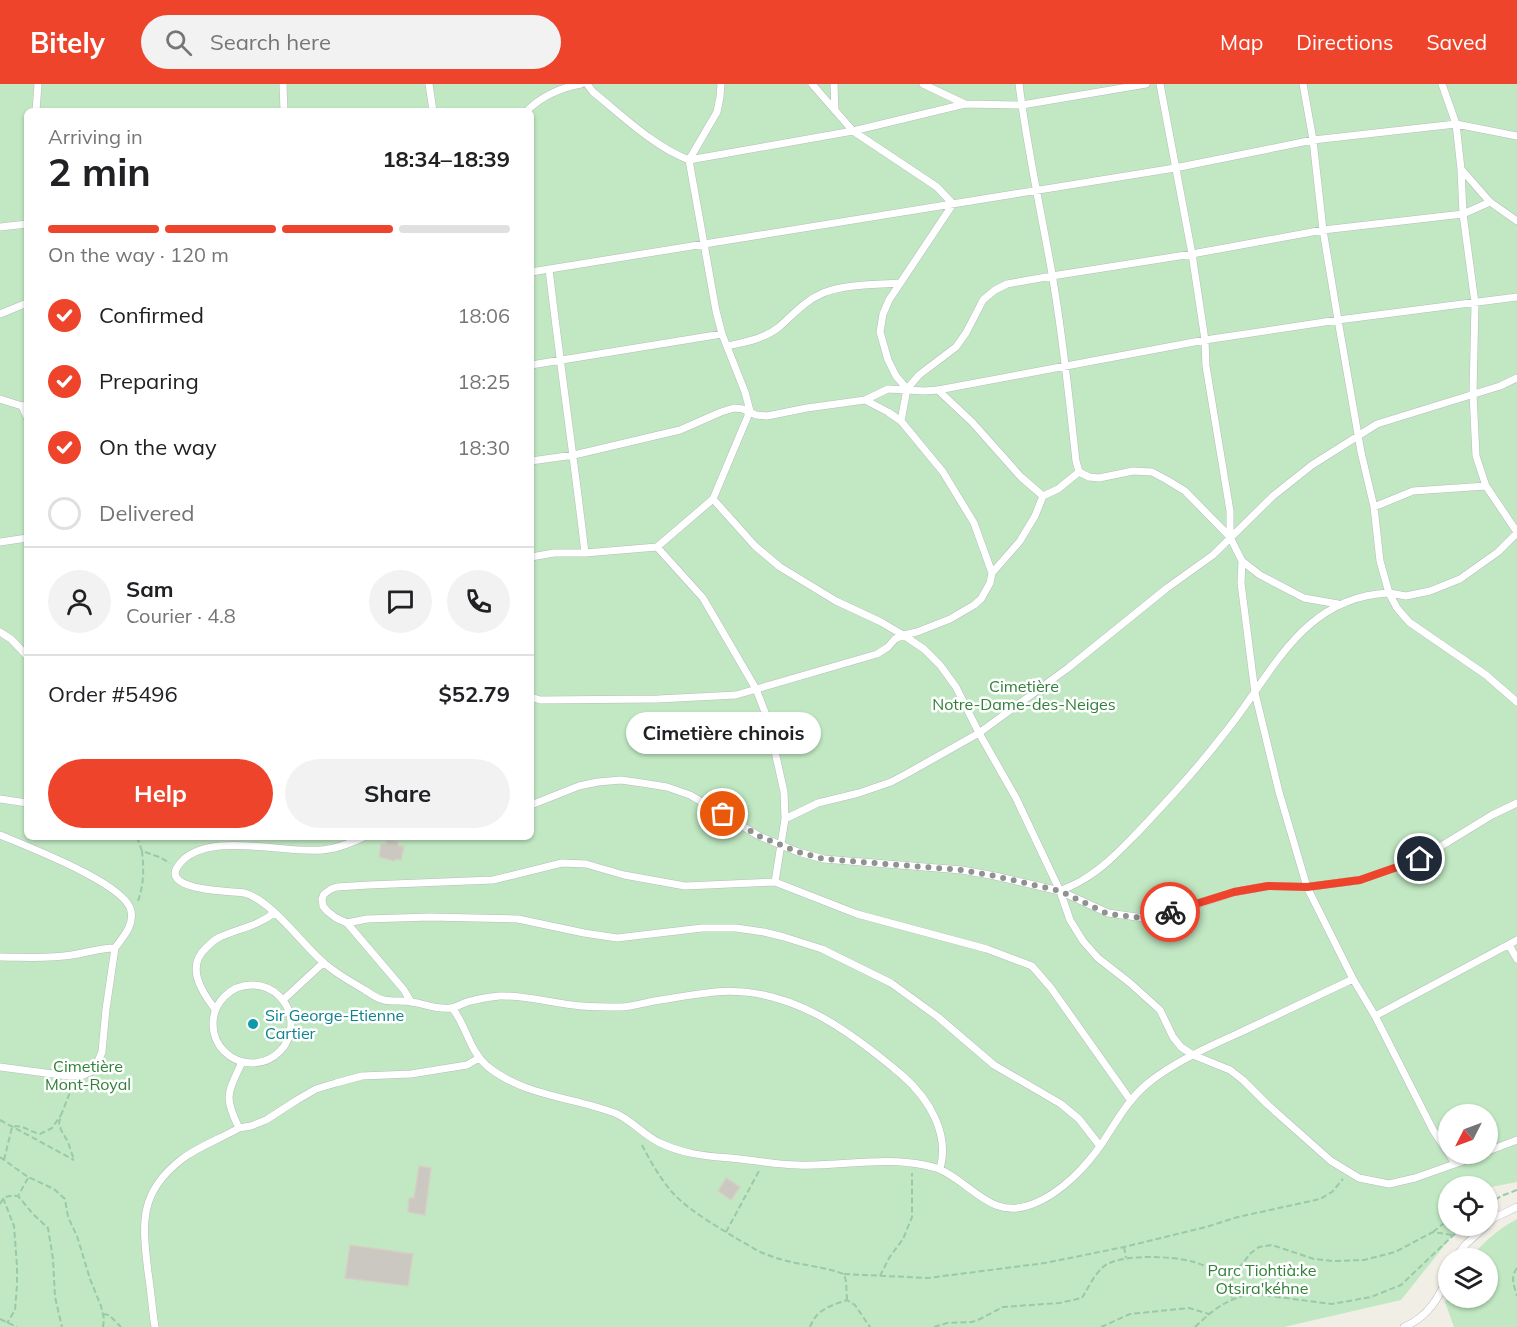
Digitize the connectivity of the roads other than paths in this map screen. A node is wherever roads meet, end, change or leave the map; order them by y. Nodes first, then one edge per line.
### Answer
1 (38, 84) edge
2 (283, 84) edge
3 (429, 84) edge
4 (581, 84) edge
5 (587, 84) edge
6 (721, 84) edge
7 (812, 84) edge
8 (834, 84) edge
9 (923, 84) edge
10 (1020, 84) edge
11 (1146, 84) edge
12 (1160, 84) edge
13 (1303, 84) edge
14 (1442, 84) edge
15 (965, 104) junction
16 (1022, 105) junction
17 (36, 108) edge
18 (284, 108) edge
19 (433, 108) edge
20 (529, 108) edge
21 (835, 110) junction
22 (1456, 124) junction
23 (853, 131) junction
24 (1517, 136) edge
25 (1313, 140) junction
26 (689, 160) junction
27 (1175, 168) junction
28 (1461, 168) junction
29 (1036, 190) junction
30 (1490, 202) junction
31 (953, 204) junction
32 (1463, 214) junction
33 (1517, 221) edge
34 (24, 224) edge
35 (0, 227) edge
36 (1323, 230) junction
37 (704, 244) junction
38 (1192, 254) junction
39 (549, 269) junction
40 (534, 272) edge
41 (1052, 276) junction
42 (900, 283) junction
43 (1517, 297) edge
44 (1475, 303) junction
45 (24, 304) edge
46 (0, 314) edge
47 (1338, 320) junction
48 (722, 334) junction
49 (1205, 340) junction
50 (727, 346) junction
51 (559, 360) junction
52 (534, 364) edge
53 (1065, 365) junction
54 (1517, 378) edge
55 (907, 389) junction
56 (938, 390) junction
57 (1473, 394) junction
58 (0, 399) edge
59 (865, 400) junction
60 (24, 405) edge
61 (750, 411) junction
62 (901, 421) junction
63 (1358, 435) junction
64 (574, 455) junction
65 (534, 460) edge
66 (1079, 472) junction
67 (1486, 486) junction
68 (1043, 496) junction
69 (714, 499) junction
70 (1374, 507) junction
71 (1517, 533) edge
72 (1230, 537) junction
73 (24, 538) edge
74 (0, 542) edge
75 (657, 547) junction
76 (585, 553) junction
77 (534, 556) edge
78 (1242, 561) junction
79 (992, 573) junction
80 (1389, 593) junction
81 (1338, 604) junction
82 (0, 632) edge
83 (903, 635) junction
84 (24, 653) edge
85 (756, 689) junction
86 (1255, 693) junction
87 (534, 698) edge
88 (1517, 702) edge
89 (979, 733) junction
90 (0, 799) edge
91 (1517, 802) edge
92 (24, 803) edge
93 (534, 804) edge
94 (785, 819) junction
95 (0, 835) edge
96 (357, 840) edge
97 (781, 845) junction
98 (775, 882) junction
99 (1307, 887) junction
100 (1060, 891) junction
101 (274, 913) junction
102 (348, 923) junction
103 (1517, 940) edge
104 (1509, 945) junction
105 (115, 948) junction
106 (0, 957) edge
107 (1517, 959) edge
108 (323, 963) junction
109 (1353, 979) junction
110 (283, 1000) junction
111 (411, 1002) junction
112 (452, 1008) junction
113 (215, 1009) junction
114 (1375, 1016) junction
115 (1193, 1055) junction
116 (479, 1058) junction
117 (242, 1062) junction
118 (0, 1066) edge
119 (1131, 1101) junction
120 (239, 1128) junction
121 (1438, 1138) edge
122 (1517, 1140) edge
123 (1100, 1146) junction
124 (1498, 1147) edge
125 (1452, 1164) edge
126 (940, 1170) junction
127 (1517, 1207) edge
128 (1498, 1216) edge
129 (1475, 1236) edge
130 (1463, 1248) edge
131 (1438, 1296) edge
132 (155, 1327) edge
133 (1404, 1327) edge

1 - 17 lane
2 - 18 lane
3 - 19 lane
4 - 20 lane
5 - 26 lane
6 - 26 lane
7 - 21 lane
8 - 21 lane
9 - 15 lane
10 - 16 lane
11 - 16 lane
12 - 27 lane
13 - 25 lane
14 - 22 lane
15 - 16 lane
15 - 23 lane
16 - 29 lane
21 - 23 lane
22 - 24 lane
22 - 25 lane
22 - 28 lane
23 - 26 lane
23 - 31 lane
25 - 27 lane
25 - 36 lane
26 - 37 lane
27 - 29 lane
27 - 38 lane
28 - 30 lane
28 - 32 lane
29 - 31 lane
29 - 41 lane
30 - 32 lane
30 - 33 lane
31 - 37 lane
31 - 42 lane
32 - 36 lane
32 - 44 lane
34 - 35 lane
36 - 38 lane
36 - 47 lane
37 - 39 lane
37 - 48 lane
38 - 41 lane
38 - 49 lane
39 - 40 lane
39 - 51 lane
41 - 53 lane
41 - 55 lane
42 - 50 lane
42 - 55 lane
43 - 44 lane
44 - 47 lane
44 - 57 lane
45 - 46 lane
47 - 49 lane
47 - 63 lane
48 - 50 lane
48 - 51 lane
49 - 53 lane
49 - 72 lane
50 - 61 lane
51 - 52 lane
51 - 64 lane
53 - 56 lane
53 - 66 lane
54 - 57 lane
55 - 56 lane
55 - 59 lane
55 - 62 lane
56 - 68 lane
57 - 63 lane
57 - 67 lane
58 - 60 lane
59 - 61 lane
59 - 62 lane
61 - 64 lane
61 - 69 lane
62 - 79 lane
63 - 70 lane
63 - 72 lane
64 - 65 lane
64 - 76 lane
66 - 68 lane
66 - 72 lane
67 - 70 lane
67 - 71 lane
68 - 79 lane
69 - 75 lane
69 - 83 lane
70 - 80 lane
71 - 80 lane
72 - 78 lane
72 - 89 lane
73 - 74 lane
75 - 76 lane
75 - 85 lane
76 - 77 lane
78 - 81 lane
78 - 86 lane
79 - 83 lane
80 - 81 lane
80 - 88 lane
81 - 86 lane
82 - 84 lane
83 - 85 lane
83 - 89 lane
85 - 87 lane
85 - 94 lane
86 - 99 lane
86 - 100 lane
89 - 94 lane
89 - 100 lane
90 - 92 lane
91 - 99 lane
93 - 97 lane
94 - 97 lane
95 - 105 lane
96 - 101 lane
97 - 98 lane
97 - 100 lane
98 - 102 lane
98 - 119 lane
99 - 100 lane
99 - 109 lane
100 - 115 lane
101 - 108 lane
101 - 113 lane
102 - 111 lane
102 - 123 lane
103 - 104 lane
104 - 107 lane
104 - 114 lane
105 - 106 lane
105 - 118 lane
108 - 110 lane
108 - 111 lane
109 - 114 lane
109 - 115 lane
110 - 113 lane
110 - 117 lane
111 - 112 lane
112 - 116 lane
112 - 126 lane
113 - 117 lane
114 - 121 lane
115 - 119 lane
115 - 125 lane
116 - 120 lane
116 - 126 lane
117 - 120 lane
119 - 123 lane
120 - 132 lane
122 - 124 lane
123 - 126 lane
127 - 128 lane
129 - 130 lane
131 - 133 lane

